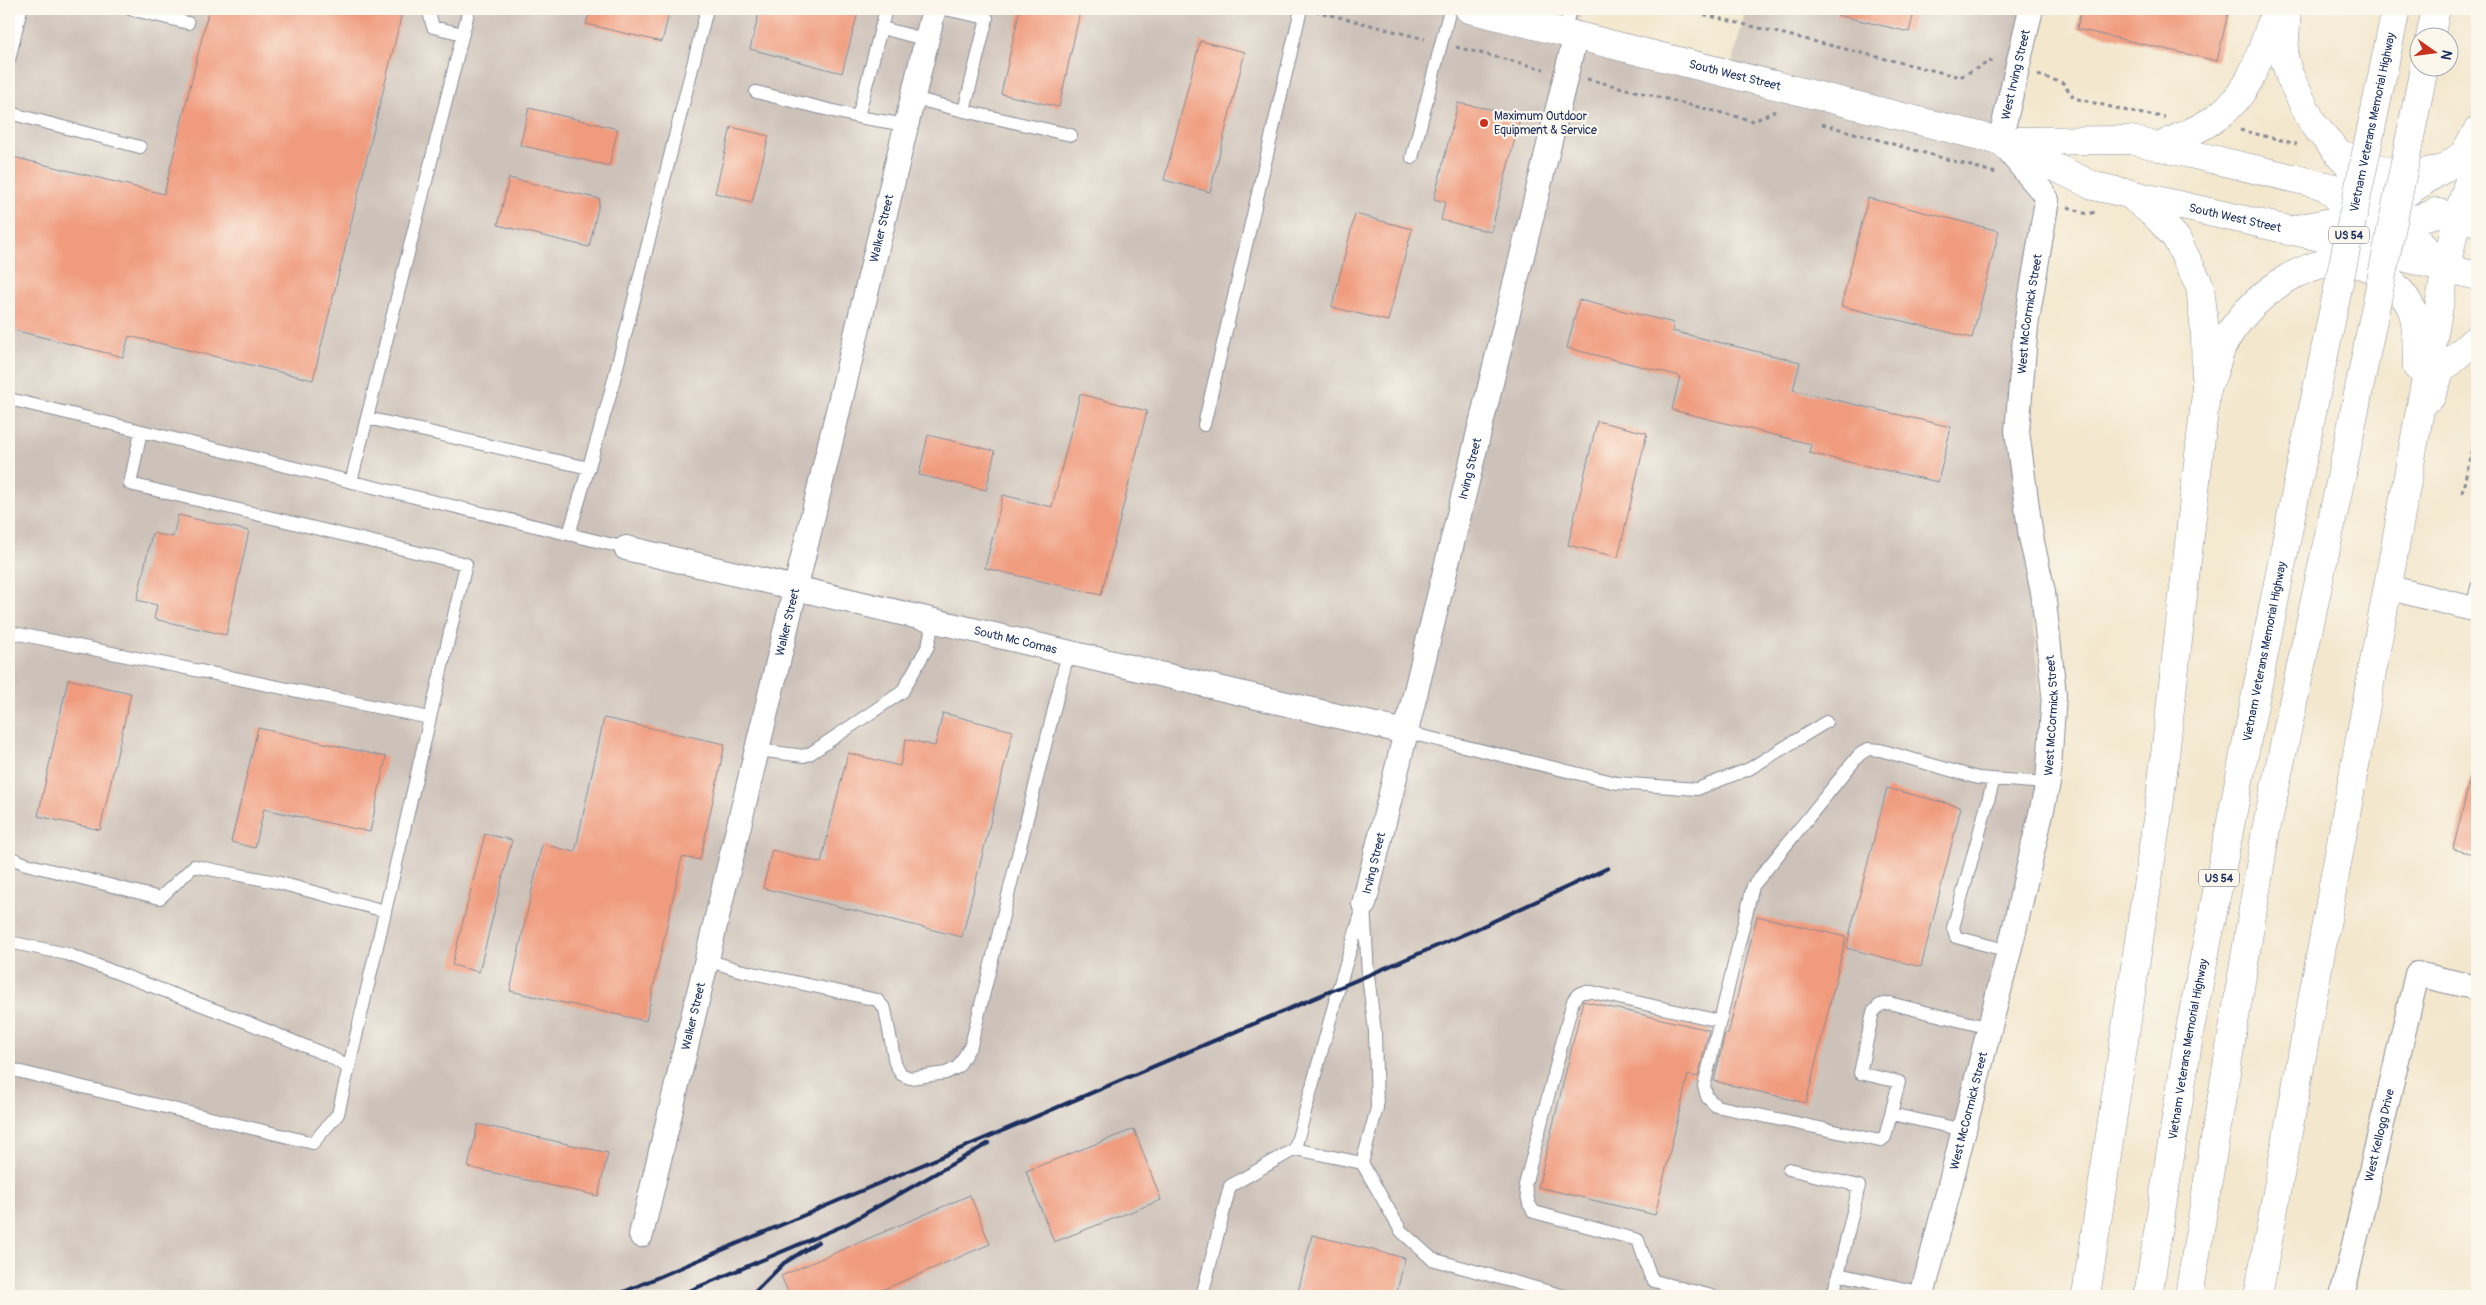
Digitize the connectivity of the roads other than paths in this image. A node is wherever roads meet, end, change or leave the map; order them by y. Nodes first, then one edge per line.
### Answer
1 (21, 9) edge
2 (130, 9) edge
3 (428, 9) edge
4 (469, 9) edge
5 (707, 9) edge
6 (886, 9) edge
7 (934, 9) edge
8 (944, 9) edge
9 (1302, 9) edge
10 (1450, 9) edge
11 (1469, 9) edge
12 (2031, 9) edge
13 (2276, 9) edge
14 (2287, 9) edge
15 (2396, 9) edge
16 (2436, 9) edge
17 (188, 22) dead end
18 (1570, 25) edge
19 (882, 28) junction
20 (2432, 28) edge
21 (463, 34) junction
22 (926, 40) junction
23 (9, 60) edge
24 (2422, 78) edge
25 (756, 92) dead end
26 (913, 98) junction
27 (964, 111) junction
28 (9, 114) edge
29 (858, 117) junction
30 (906, 124) junction
31 (2477, 131) edge
32 (1071, 135) dead end
33 (2000, 140) junction
34 (140, 147) dead end
35 (2159, 147) junction
36 (2339, 153) junction
37 (2477, 155) edge
38 (1412, 158) dead end
39 (2443, 169) junction
40 (2128, 193) junction
41 (2380, 213) junction
42 (2458, 218) edge
43 (2288, 231) junction
44 (2338, 241) junction
45 (2387, 254) junction
46 (2446, 268) junction
47 (2477, 276) edge
48 (2287, 277) junction
49 (2412, 310) junction
50 (2477, 338) edge
51 (2206, 393) junction
52 (9, 399) edge
53 (367, 418) junction
54 (2418, 421) junction
55 (1204, 425) dead end
56 (141, 431) junction
57 (588, 468) junction
58 (351, 482) junction
59 (2404, 495) junction
60 (569, 534) junction
61 (626, 548) joint
62 (2387, 587) junction
63 (796, 589) junction
64 (2475, 602) edge
65 (933, 622) junction
66 (9, 632) edge
67 (1068, 653) junction
68 (430, 718) junction
69 (1826, 722) dead end
70 (1405, 732) junction
71 (758, 750) junction
72 (1994, 779) junction
73 (2048, 783) junction
74 (9, 857) edge
75 (1364, 904) junction
76 (385, 911) junction
77 (9, 942) edge
78 (2009, 951) junction
79 (707, 960) junction
80 (2477, 988) edge
81 (1720, 1021) junction
82 (1990, 1028) junction
83 (349, 1068) junction
84 (9, 1069) edge
85 (1891, 1114) junction
86 (1964, 1130) junction
87 (1295, 1149) junction
88 (1362, 1163) junction
89 (1789, 1169) dead end
90 (641, 1235) dead end
91 (1838, 1274) junction
92 (1923, 1295) edge
93 (1202, 1296) edge
94 (1564, 1296) edge
95 (1712, 1296) edge
96 (1833, 1296) edge
97 (2086, 1296) edge
98 (2148, 1296) edge
99 (2189, 1296) edge
100 (2258, 1296) edge
101 (2342, 1296) edge

1 - 23 lane
2 - 17 lane
3 - 21 lane
4 - 21 lane
5 - 57 lane
6 - 19 lane
7 - 22 street, Walker Street
8 - 27 lane
9 - 55 lane
10 - 38 lane
11 - 18 main road, South West Street
12 - 33 street, West Irving Street
13 - 35 main road
14 - 36 main road
15 - 98 main road, Vietnam Veterans Memorial Highway / US 54, bridge
16 - 20 main road
18 - 33 main road, South West Street
18 - 70 street, Irving Street
19 - 22 lane
19 - 29 lane
21 - 53 lane
22 - 26 street, Walker Street
24 - 99 main road, US 54, bridge
25 - 29 lane
26 - 27 lane
26 - 30 street, Walker Street
27 - 32 lane
28 - 34 lane
29 - 30 lane
30 - 63 street, Walker Street
31 - 39 main road
33 - 35 main road, South West Street
33 - 40 main road, South West Street
33 - 73 street, West McCormick Street
35 - 41 main road, South West Street
36 - 39 main road
36 - 41 main road
37 - 42 main road
39 - 41 main road
40 - 43 main road, South West Street
40 - 51 main road
41 - 42 main road
41 - 43 main road
41 - 44 main road
41 - 45 main road
41 - 46 main road
42 - 46 main road
43 - 44 main road, South West Street
44 - 45 main road, South West Street
44 - 48 main road
45 - 46 main road, South West Street
45 - 49 main road
46 - 47 main road, South West Street
46 - 54 main road
48 - 49 main road
48 - 51 main road
49 - 54 main road
50 - 59 main road
51 - 97 main road
52 - 56 lane
53 - 57 lane
53 - 58 lane
54 - 59 main road
56 - 58 lane
56 - 68 lane
57 - 60 lane
58 - 60 lane
59 - 62 main road
60 - 61 lane
61 - 63 street, South Mc Comas
62 - 64 street
62 - 100 main road
63 - 65 street, South Mc Comas
63 - 71 street, Walker Street
65 - 67 street, South Mc Comas
65 - 71 lane
66 - 68 lane
67 - 70 street, South Mc Comas
67 - 79 lane
68 - 76 lane
69 - 70 lane
70 - 75 street, Irving Street
71 - 79 street, Walker Street
72 - 73 lane
72 - 78 lane
72 - 81 lane
73 - 78 street, West McCormick Street
74 - 76 lane
75 - 87 lane
75 - 88 lane
76 - 83 lane
77 - 83 lane
78 - 82 street, West McCormick Street
79 - 90 street, Walker Street
80 - 101 street, West Kellogg Drive
81 - 85 lane
81 - 95 lane
82 - 85 lane
82 - 86 street, West McCormick Street
83 - 84 lane
85 - 86 lane
86 - 92 street, West McCormick Street
87 - 88 lane
87 - 93 lane
88 - 94 lane
89 - 91 lane
91 - 92 lane
91 - 96 lane

